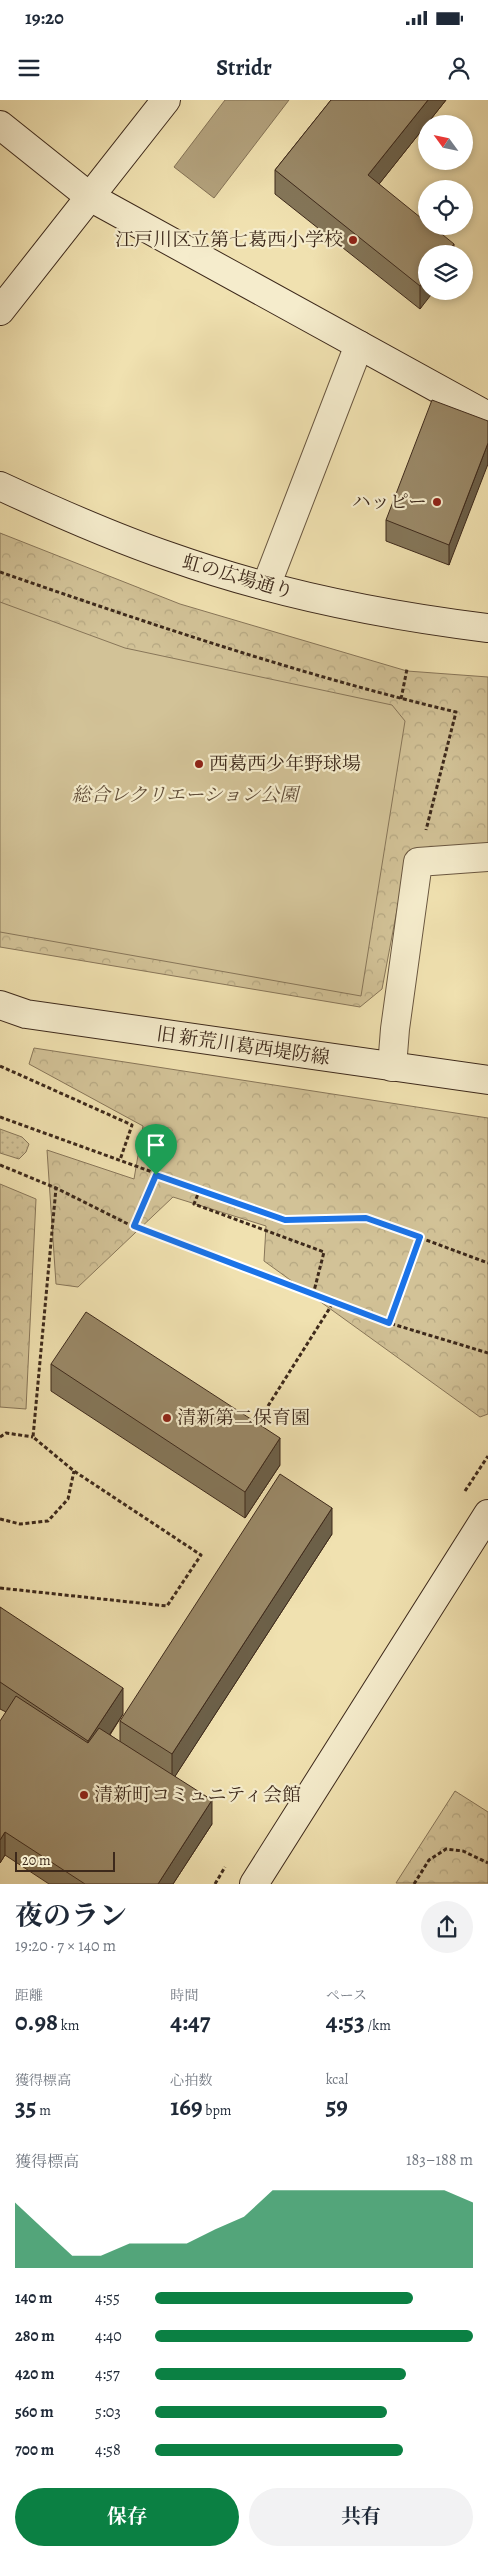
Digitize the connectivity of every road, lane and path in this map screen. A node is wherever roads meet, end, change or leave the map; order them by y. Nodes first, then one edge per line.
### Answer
1 (166, 100) edge
2 (0, 125) edge
3 (90, 196) junction
4 (0, 311) edge
5 (359, 345) junction
6 (488, 416) edge
7 (0, 486) edge
8 (0, 572) edge
9 (266, 586) junction
10 (488, 628) edge
11 (408, 668) dead end
12 (400, 699) junction
13 (488, 857) edge
14 (418, 862) junction
15 (0, 1005) edge
16 (0, 1066) edge
17 (392, 1067) junction
18 (488, 1080) edge
19 (0, 1117) edge
20 (120, 1160) junction
21 (0, 1165) edge
22 (156, 1175) junction
23 (56, 1188) junction
24 (200, 1189) junction
25 (134, 1226) junction
26 (420, 1237) junction
27 (488, 1263) edge
28 (313, 1295) junction
29 (332, 1303) junction
30 (389, 1323) junction
31 (488, 1353) edge
32 (268, 1406) dead end
33 (0, 1437) edge
34 (33, 1437) junction
35 (488, 1456) edge
36 (74, 1471) junction
37 (478, 1471) dead end
38 (488, 1514) edge
39 (0, 1519) edge
40 (0, 1588) edge
41 (488, 1863) edge
42 (254, 1884) edge
43 (414, 1884) edge

1 - 3 street
2 - 3 street
3 - 4 street
3 - 5 street
5 - 6 street
5 - 9 street
7 - 9 street, 虹の広場通り
8 - 12 path
9 - 10 street, 虹の広場通り
11 - 12 path
12 - 14 path
13 - 14 street
14 - 17 street
15 - 17 street, 旧 新荒川葛西堤防線
16 - 20 path
17 - 18 street, 旧 新荒川葛西堤防線
19 - 20 path
20 - 22 path
21 - 23 path
22 - 24 path
22 - 25 path
23 - 25 path
23 - 34 path
24 - 26 path
24 - 28 path
25 - 28 path
26 - 27 path
26 - 30 path
28 - 29 path
29 - 30 path
29 - 32 path
30 - 31 path
33 - 34 path
34 - 36 path
35 - 37 path
36 - 39 path
36 - 40 path
38 - 42 street
41 - 43 path

